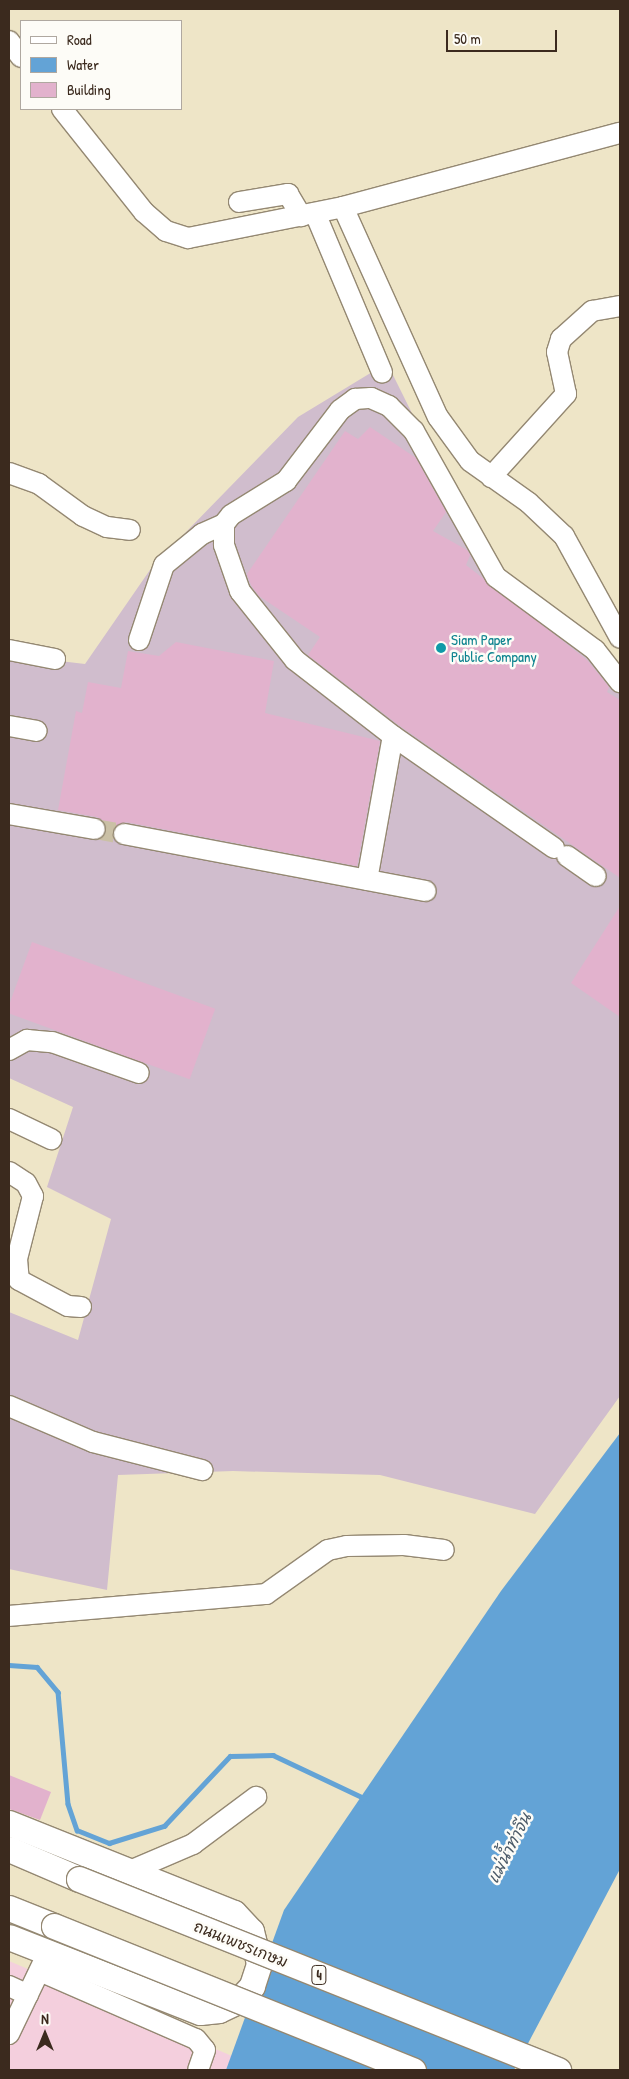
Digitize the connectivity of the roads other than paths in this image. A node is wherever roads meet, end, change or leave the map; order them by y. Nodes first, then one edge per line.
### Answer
1 (9, 41) edge
2 (20, 56) edge
3 (63, 110) edge
4 (620, 133) edge
5 (239, 202) dead end
6 (343, 207) junction
7 (308, 214) junction
8 (620, 306) edge
9 (382, 372) dead end
10 (9, 473) edge
11 (492, 477) junction
12 (224, 524) junction
13 (130, 530) dead end
14 (620, 638) edge
15 (139, 640) dead end
16 (9, 650) edge
17 (55, 659) dead end
18 (620, 682) edge
19 (9, 726) edge
20 (37, 731) dead end
21 (393, 736) junction
22 (9, 814) edge
23 (95, 829) tunnel mouth
24 (124, 834) tunnel mouth
25 (596, 876) dead end
26 (367, 880) junction
27 (426, 890) dead end
28 (9, 1050) edge
29 (139, 1074) dead end
30 (9, 1119) edge
31 (51, 1139) dead end
32 (9, 1172) edge
33 (81, 1307) dead end
34 (9, 1406) edge
35 (202, 1470) dead end
36 (444, 1550) dead end
37 (9, 1616) edge
38 (256, 1797) dead end
39 (9, 1823) edge
40 (9, 1849) edge
41 (130, 1871) junction
42 (9, 1908) edge
43 (9, 1937) edge
44 (44, 1962) junction
45 (9, 1986) edge
46 (28, 1995) junction
47 (9, 2034) edge
48 (198, 2070) edge
49 (413, 2070) edge
50 (558, 2070) edge

1 - 2 street
3 - 7 street
4 - 6 street
5 - 7 street
6 - 7 street
6 - 11 street
7 - 9 street
8 - 11 street
10 - 13 street
11 - 14 street
12 - 15 street
12 - 18 street
12 - 21 street
16 - 17 street
19 - 20 street
21 - 25 street
21 - 26 street
22 - 23 street
24 - 26 street
26 - 27 street
28 - 29 street
30 - 31 street
32 - 33 street
34 - 35 street
36 - 37 street
38 - 41 street
39 - 41 main road
40 - 50 main road, ถนนเพชรเกษม / 4, bridge
41 - 44 main road
42 - 49 main road, bridge
43 - 44 main road
44 - 46 street
44 - 48 street
45 - 46 street
46 - 47 street

